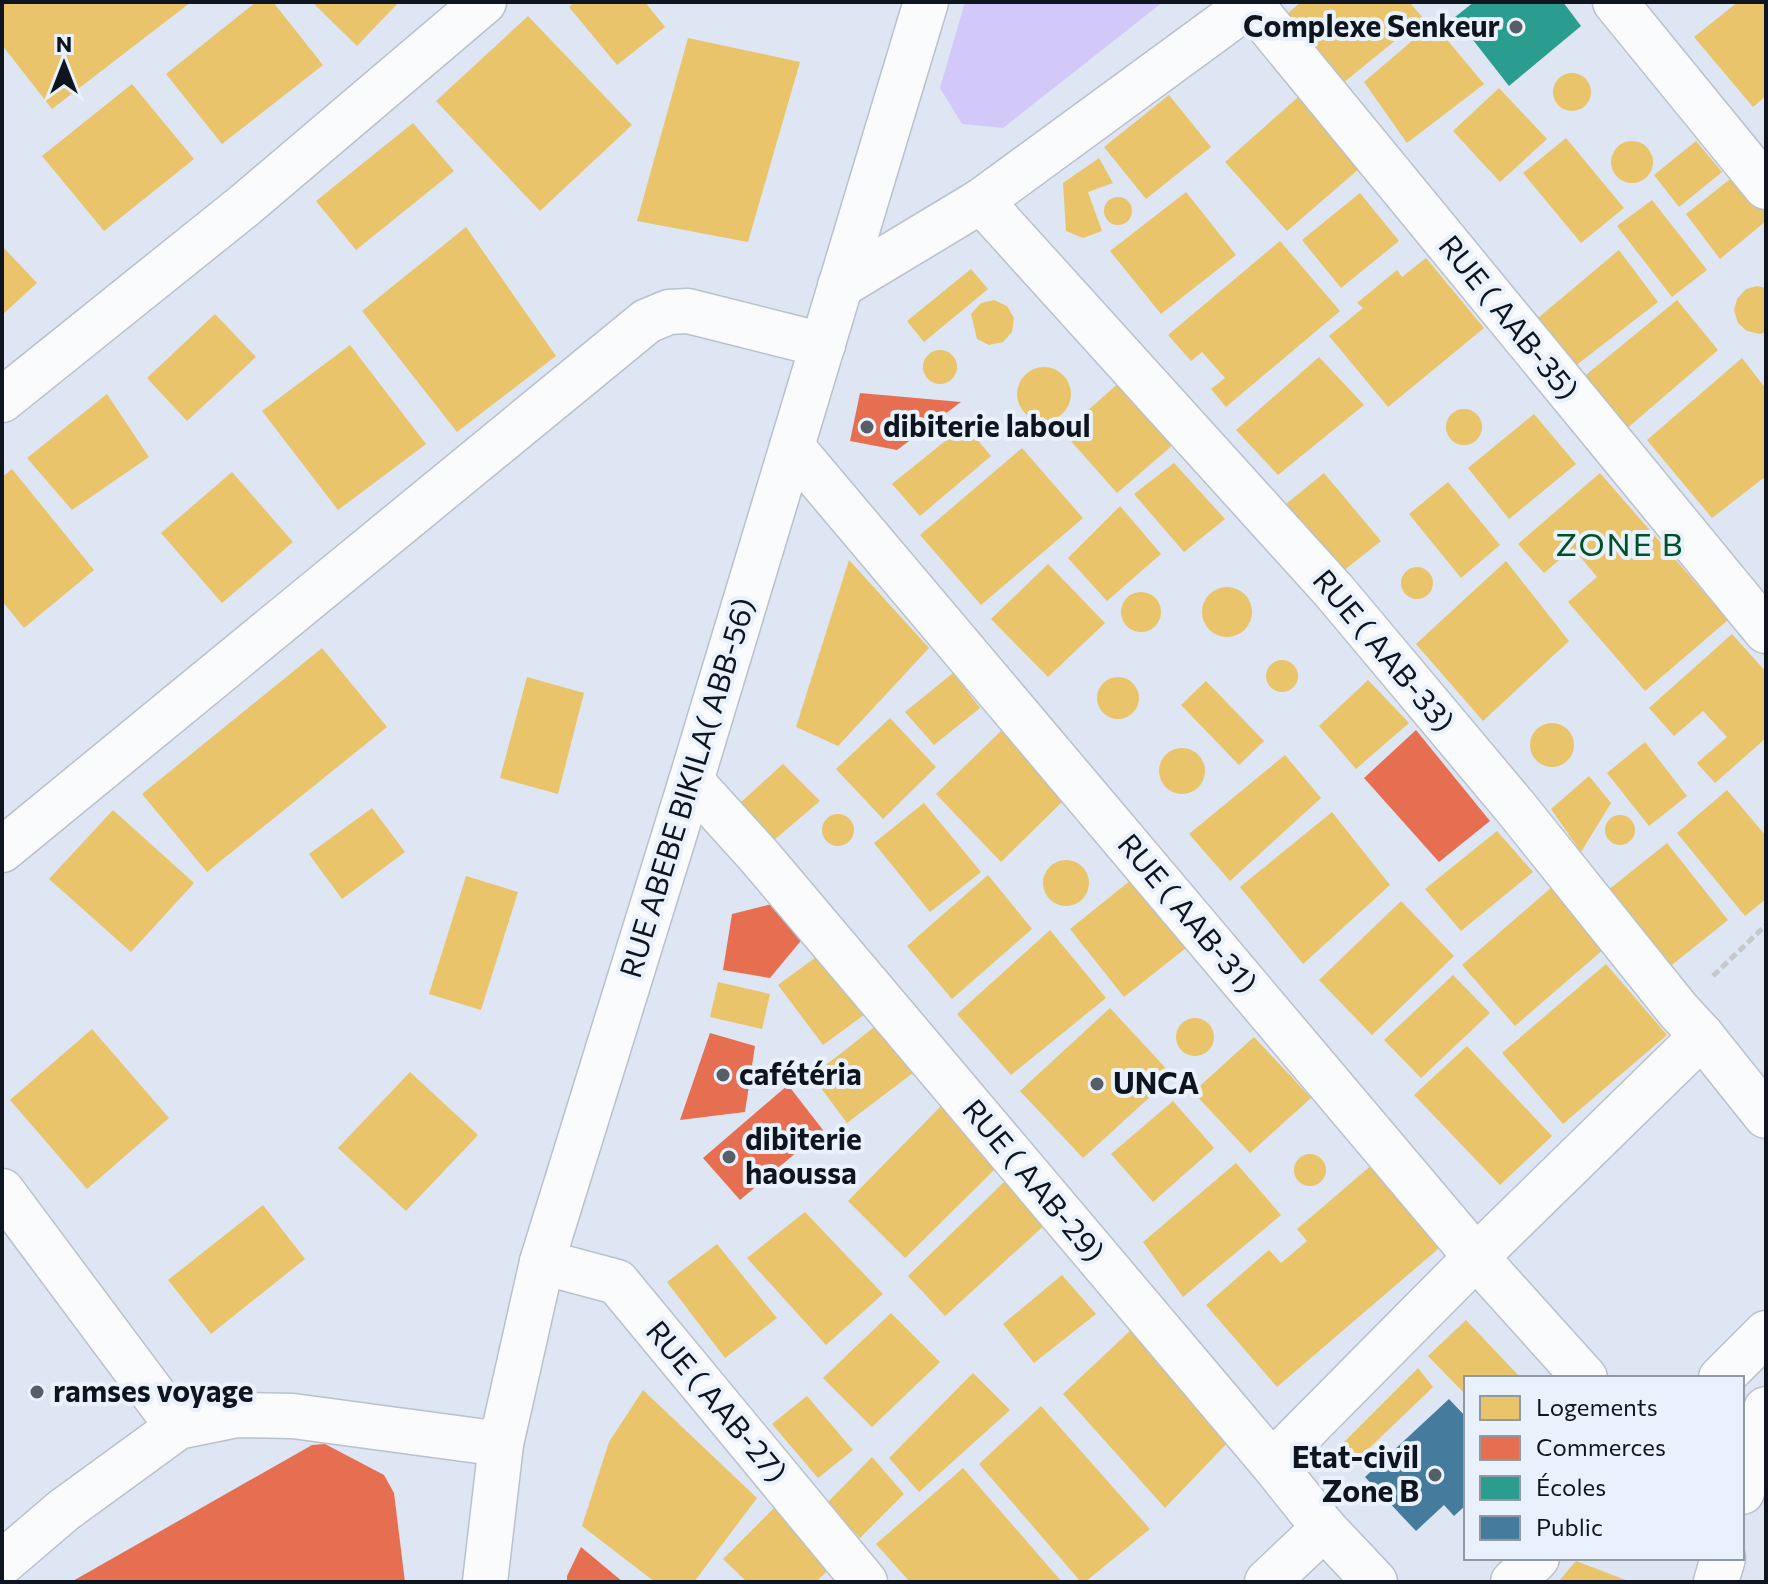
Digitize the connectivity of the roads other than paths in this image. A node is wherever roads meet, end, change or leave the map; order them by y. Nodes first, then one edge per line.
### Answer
1 (484, 2) edge
2 (926, 2) edge
3 (1615, 2) edge
4 (1252, 3) edge
5 (1766, 187) edge
6 (981, 201) junction
7 (840, 286) junction
8 (823, 345) junction
9 (2, 400) edge
10 (792, 447) junction
11 (1766, 631) edge
12 (691, 781) junction
13 (2, 850) edge
14 (1690, 1023) junction
15 (1766, 1116) edge
16 (2, 1191) edge
17 (1476, 1257) junction
18 (542, 1262) junction
19 (1766, 1333) edge
20 (1583, 1376) edge
21 (1723, 1376) edge
22 (1766, 1409) edge
23 (178, 1427) junction
24 (501, 1444) junction
25 (1272, 1463) junction
26 (1744, 1485) edge
27 (1324, 1528) junction
28 (1535, 1560) edge
29 (1722, 1560) edge
30 (2, 1563) edge
31 (485, 1582) edge
32 (865, 1582) edge
33 (1267, 1582) edge
34 (1375, 1582) edge
35 (1513, 1582) edge
36 (1716, 1582) edge

1 - 9 street
2 - 7 street, RUE ABEBE BIKILA( ABB-56)
3 - 5 street
4 - 6 street
4 - 11 street, RUE ( AAB-35)
6 - 7 street
6 - 14 street, RUE ( AAB-33)
7 - 8 street, RUE ABEBE BIKILA( ABB-56)
8 - 10 street, RUE ABEBE BIKILA( ABB-56)
8 - 13 street
10 - 12 street, RUE ABEBE BIKILA( ABB-56)
10 - 17 street, RUE ( AAB-31)
12 - 18 street, RUE ABEBE BIKILA( ABB-56)
12 - 25 street, RUE ( AAB-29)
14 - 15 street, RUE ( AAB-33)
14 - 17 street
16 - 23 street
17 - 20 street, RUE ( AAB-31)
17 - 25 street
18 - 24 street, RUE ABEBE BIKILA( ABB-56)
18 - 32 street, RUE ( AAB-27)
19 - 21 street
22 - 26 street
23 - 24 street
23 - 30 street
24 - 31 street, RUE ABEBE BIKILA( ABB-56)
25 - 27 street, RUE ( AAB-29)
27 - 33 street
27 - 34 street, RUE ( AAB-29)
28 - 35 street
29 - 36 street

